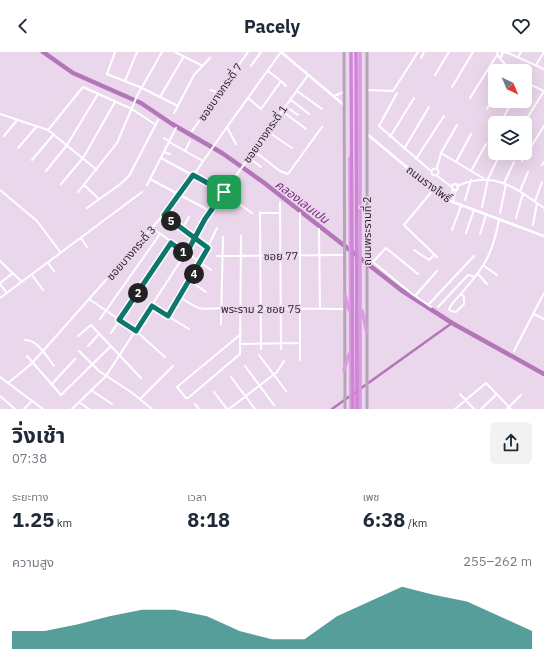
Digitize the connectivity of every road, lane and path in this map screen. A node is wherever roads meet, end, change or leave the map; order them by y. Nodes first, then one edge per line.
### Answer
1 (115, 52) edge
2 (137, 52) edge
3 (162, 52) edge
4 (175, 52) edge
5 (248, 52) edge
6 (261, 52) edge
7 (281, 52) edge
8 (344, 52) edge
9 (351, 52) edge
10 (356, 52) edge
11 (360, 52) edge
12 (367, 52) edge
13 (418, 52) edge
14 (424, 52) edge
15 (449, 52) edge
16 (474, 52) edge
17 (502, 52) edge
18 (521, 52) edge
19 (544, 52) edge
20 (497, 54) edge
21 (184, 56) junction
22 (518, 57) junction
23 (210, 58) dead end
24 (421, 58) dead end
25 (505, 64) edge
26 (536, 65) junction
27 (203, 66) junction
28 (252, 66) dead end
29 (544, 69) edge
30 (268, 71) junction
31 (308, 75) junction
32 (435, 75) dead end
33 (125, 81) junction
34 (280, 81) junction
35 (532, 85) edge
36 (286, 86) dead end
37 (452, 87) dead end
38 (142, 88) junction
39 (211, 90) dead end
40 (367, 90) junction
41 (296, 91) junction
42 (544, 91) edge
43 (344, 92) junction
44 (219, 93) junction
45 (397, 93) dead end
46 (98, 94) junction
47 (334, 96) junction
48 (160, 97) junction
49 (248, 98) junction
50 (414, 98) dead end
51 (470, 98) dead end
52 (290, 99) junction
53 (115, 102) junction
54 (344, 105) junction
55 (178, 106) junction
56 (285, 106) junction
57 (429, 107) dead end
58 (132, 109) junction
59 (322, 109) dead end
60 (282, 111) junction
61 (174, 113) dead end
62 (0, 114) edge
63 (309, 114) dead end
64 (298, 115) dead end
65 (444, 116) dead end
66 (528, 116) edge
67 (17, 120) junction
68 (158, 120) dead end
69 (156, 125) junction
70 (457, 125) dead end
71 (37, 126) junction
72 (227, 126) junction
73 (544, 126) edge
74 (322, 127) dead end
75 (176, 128) dead end
76 (306, 129) dead end
77 (48, 130) junction
78 (267, 130) junction
79 (192, 132) dead end
80 (54, 134) junction
81 (367, 134) junction
82 (471, 134) dead end
83 (4, 136) dead end
84 (390, 137) junction
85 (164, 138) dead end
86 (190, 141) dead end
87 (169, 142) junction
88 (236, 144) dead end
89 (486, 144) dead end
90 (67, 145) junction
91 (18, 148) dead end
92 (292, 148) dead end
93 (404, 149) junction
94 (253, 150) junction
95 (185, 151) junction
96 (164, 152) junction
97 (441, 153) junction
98 (170, 154) dead end
99 (248, 157) junction
100 (83, 158) junction
101 (161, 158) junction
102 (416, 159) junction
103 (32, 160) dead end
104 (497, 160) edge
105 (203, 161) junction
106 (522, 161) dead end
107 (456, 162) junction
108 (514, 162) dead end
109 (544, 162) edge
110 (542, 165) dead end
111 (261, 167) dead end
112 (437, 168) junction
113 (97, 170) junction
114 (431, 170) junction
115 (471, 171) junction
116 (46, 172) dead end
117 (528, 172) dead end
118 (193, 175) junction
119 (436, 175) junction
120 (484, 178) junction
121 (150, 179) junction
122 (488, 179) junction
123 (471, 180) junction
124 (542, 182) dead end
125 (61, 184) dead end
126 (505, 184) junction
127 (84, 185) junction
128 (147, 185) dead end
129 (457, 186) junction
130 (454, 189) junction
131 (0, 190) edge
132 (433, 190) junction
133 (78, 192) dead end
134 (142, 192) dead end
135 (224, 192) junction
136 (521, 192) junction
137 (179, 195) junction
138 (99, 200) junction
139 (466, 200) dead end
140 (280, 202) dead end
141 (451, 202) junction
142 (536, 202) junction
143 (461, 206) junction
144 (482, 207) dead end
145 (87, 208) dead end
146 (544, 208) edge
147 (474, 210) junction
148 (210, 211) junction
149 (252, 213) dead end
150 (280, 213) junction
151 (300, 213) dead end
152 (500, 213) dead end
153 (164, 215) junction
154 (486, 215) junction
155 (189, 217) dead end
156 (516, 218) dead end
157 (499, 219) junction
158 (533, 225) dead end
159 (152, 228) junction
160 (217, 228) dead end
161 (182, 229) junction
162 (319, 229) dead end
163 (452, 230) dead end
164 (466, 233) dead end
165 (160, 234) junction
166 (480, 234) dead end
167 (241, 236) dead end
168 (544, 236) edge
169 (223, 237) dead end
170 (81, 238) junction
171 (194, 239) junction
172 (171, 243) junction
173 (87, 247) dead end
174 (208, 248) junction
175 (414, 250) dead end
176 (61, 253) junction
177 (186, 254) junction
178 (320, 255) junction
179 (344, 255) junction
180 (217, 256) dead end
181 (241, 256) junction
182 (260, 256) junction
183 (280, 256) junction
184 (300, 256) junction
185 (474, 256) dead end
186 (222, 257) junction
187 (367, 258) junction
188 (0, 261) edge
189 (372, 262) junction
190 (48, 263) junction
191 (200, 263) junction
192 (484, 266) junction
193 (210, 270) dead end
194 (54, 271) dead end
195 (437, 271) dead end
196 (13, 273) junction
197 (360, 274) junction
198 (418, 274) dead end
199 (478, 274) junction
200 (32, 275) junction
201 (497, 275) dead end
202 (475, 277) junction
203 (190, 281) junction
204 (22, 282) junction
205 (0, 283) edge
206 (487, 284) dead end
207 (43, 290) dead end
208 (7, 292) junction
209 (206, 292) dead end
210 (544, 293) edge
211 (461, 294) junction
212 (345, 295) junction
213 (415, 296) junction
214 (180, 297) junction
215 (0, 298) edge
216 (89, 300) junction
217 (428, 305) junction
218 (152, 306) junction
219 (431, 307) dead end
220 (438, 307) dead end
221 (222, 308) junction
222 (242, 308) junction
223 (261, 308) junction
224 (280, 309) junction
225 (300, 309) junction
226 (320, 309) junction
227 (345, 309) junction
228 (105, 311) junction
229 (534, 314) junction
230 (350, 315) junction
231 (168, 316) junction
232 (100, 319) dead end
233 (544, 319) edge
234 (119, 320) junction
235 (221, 324) dead end
236 (189, 329) dead end
237 (136, 331) junction
238 (367, 332) junction
239 (111, 333) dead end
240 (99, 334) junction
241 (241, 334) junction
242 (78, 336) dead end
243 (25, 340) dead end
244 (281, 343) junction
245 (300, 343) junction
246 (241, 344) junction
247 (261, 344) junction
248 (88, 346) dead end
249 (111, 346) junction
250 (280, 348) dead end
251 (350, 348) junction
252 (261, 349) dead end
253 (514, 350) dead end
254 (43, 351) junction
255 (79, 351) dead end
256 (259, 355) dead end
257 (28, 356) dead end
258 (120, 356) junction
259 (165, 357) dead end
260 (75, 359) dead end
261 (300, 360) dead end
262 (284, 361) dead end
263 (32, 362) junction
264 (93, 365) junction
265 (54, 366) dead end
266 (173, 366) dead end
267 (245, 366) dead end
268 (344, 370) junction
269 (273, 375) junction
270 (106, 376) junction
271 (0, 377) edge
272 (141, 378) dead end
273 (231, 378) dead end
274 (8, 383) junction
275 (51, 385) junction
276 (259, 386) junction
277 (91, 390) junction
278 (286, 391) dead end
279 (214, 392) dead end
280 (460, 394) dead end
281 (497, 394) junction
282 (521, 395) dead end
283 (0, 396) edge
284 (245, 396) junction
285 (140, 399) junction
286 (466, 400) junction
287 (32, 401) junction
288 (79, 402) junction
289 (112, 404) dead end
290 (195, 404) dead end
291 (274, 405) dead end
292 (345, 407) edge
293 (510, 408) edge
294 (15, 409) edge
295 (24, 409) edge
296 (43, 409) edge
297 (72, 409) edge
298 (89, 409) edge
299 (152, 409) edge
300 (199, 409) edge
301 (228, 409) edge
302 (255, 409) edge
303 (352, 409) edge
304 (359, 409) edge
305 (367, 409) edge
306 (456, 409) edge
307 (474, 409) edge
308 (481, 409) edge
309 (507, 409) edge

1 - 33 street
2 - 33 street
3 - 38 street
4 - 21 street
5 - 44 street, ซอยบางกระดี่ 7
6 - 28 street
7 - 30 street, ซอยบางกระดี่ 3
7 - 31 street
8 - 43 main road, ถนนพระรามที่ 2
9 - 230 highway, ถนนพระรามที่ 2
9 - 303 highway
10 - 304 highway
11 - 197 highway, ถนนพระรามที่ 2
12 - 40 main road, ถนนพระรามที่ 2
13 - 40 street
14 - 24 street
15 - 32 street
16 - 37 street
17 - 20 street
17 - 22 street
18 - 22 street
19 - 26 street
20 - 25 street
20 - 51 street
21 - 27 street
21 - 48 street
22 - 26 street
23 - 27 street
26 - 29 street
27 - 55 street
30 - 34 street
30 - 49 street, ซอยบางกระดี่ 3
31 - 41 street, ซอยบางกระดี่ 1
31 - 47 street
33 - 38 street
34 - 36 street
34 - 49 street
35 - 42 street
38 - 48 street
38 - 58 street
39 - 44 street
40 - 81 main road, ถนนพระรามที่ 2
41 - 52 street, ซอยบางกระดี่ 1
41 - 59 street
42 - 66 street
43 - 47 street
43 - 54 main road, ถนนพระรามที่ 2
44 - 79 street, ซอยบางกระดี่ 7
45 - 84 street
46 - 53 street
46 - 77 street
46 - 90 street
47 - 54 street
48 - 55 street
49 - 72 street, ซอยบางกระดี่ 3
50 - 84 street
52 - 56 street, ซอยบางกระดี่ 1
52 - 63 street
53 - 58 street
53 - 100 street
54 - 179 main road, ถนนพระรามที่ 2
55 - 61 street
56 - 60 street, ซอยบางกระดี่ 1
56 - 64 street
57 - 93 street
58 - 69 street
58 - 113 street
60 - 76 street
60 - 78 street, ซอยบางกระดี่ 1
62 - 67 street
65 - 102 street
67 - 71 street
67 - 83 street
68 - 69 street
69 - 138 street
70 - 97 street
71 - 77 street
71 - 91 street
72 - 88 street
72 - 105 street, ซอยบางกระดี่ 3
73 - 106 street
74 - 94 street
75 - 87 street
77 - 80 street
78 - 92 street
78 - 94 street, ซอยบางกระดี่ 1
80 - 90 street
80 - 103 street
81 - 132 street, ถนนรางโพธิ์
81 - 187 main road, ถนนพระรามที่ 2
82 - 107 street
84 - 93 street
85 - 87 street
86 - 95 street
87 - 95 street
87 - 96 street
89 - 115 street
90 - 100 street
90 - 116 street
93 - 102 street
94 - 99 street, ซอยบางกระดี่ 1
95 - 105 street
96 - 98 street
96 - 101 street
97 - 107 street
97 - 112 street
99 - 111 street
99 - 135 street, ซอยบางกระดี่ 1
100 - 113 street
100 - 125 street
101 - 118 street
101 - 121 street
102 - 114 street
104 - 122 street
105 - 118 street, ซอยบางกระดี่ 3
107 - 115 street
108 - 126 street
109 - 110 street
112 - 114 street
112 - 119 street
113 - 127 street
114 - 119 street
115 - 120 street
117 - 136 street
118 - 135 street
118 - 137 street, ซอยบางกระดี่ 3
119 - 130 street
120 - 122 street
120 - 123 street
121 - 128 street
121 - 137 street
122 - 126 street
122 - 144 street
123 - 129 street
123 - 139 street
124 - 142 street
126 - 136 street
126 - 152 street
127 - 133 street
127 - 138 street
129 - 130 street
129 - 130 street
130 - 141 street
131 - 176 street
132 - 141 street, ถนนรางโพธิ์
132 - 175 street
134 - 170 street
135 - 148 street, ซอยบางกระดี่ 1
135 - 149 street
136 - 142 street
136 - 156 street
137 - 148 street
137 - 153 street, ซอยบางกระดี่ 3
138 - 145 street
140 - 150 street
141 - 143 street, ถนนรางโพธิ์
142 - 146 street
142 - 158 street
143 - 147 street, ถนนรางโพธิ์
143 - 163 street
147 - 154 street, ถนนรางโพธิ์
147 - 164 street
148 - 171 street, ซอยบางกระดี่ 1
150 - 182 street
150 - 183 street
151 - 184 street
153 - 159 street, ซอยบางกระดี่ 3
153 - 161 street
154 - 157 street, ถนนรางโพธิ์
154 - 166 street
155 - 161 street
157 - 168 street, ถนนรางโพธิ์
157 - 192 street
159 - 165 street
159 - 216 street, ซอยบางกระดี่ 3
160 - 174 street
161 - 171 street
162 - 178 street
165 - 172 street
165 - 228 street
167 - 181 street
169 - 186 street
170 - 173 street
170 - 176 street
171 - 174 street
171 - 177 street, ซอยบางกระดี่ 1
172 - 177 street
172 - 234 street
174 - 191 street
176 - 190 street
177 - 191 street
177 - 218 street, ซอยบางกระดี่ 1
178 - 179 street, ซอย 77
178 - 184 street, ซอย 77
178 - 226 street
179 - 212 main road, ถนนพระรามที่ 2
180 - 186 street, ซอย 77
181 - 182 street, ซอย 77
181 - 186 street, ซอย 77
181 - 222 street
182 - 183 street, ซอย 77
182 - 223 street
183 - 184 street, ซอย 77
183 - 224 street
184 - 225 street
185 - 217 street
186 - 221 street
187 - 189 street
187 - 238 main road, ถนนพระรามที่ 2
188 - 196 street
189 - 198 street
189 - 213 street
190 - 194 street
190 - 200 street
191 - 193 street
191 - 203 street
192 - 199 street
192 - 201 street
195 - 213 street
196 - 204 street
196 - 205 street
197 - 238 highway
197 - 304 highway, ถนนพระรามที่ 2
199 - 202 street
199 - 206 street
200 - 204 street
200 - 207 street
202 - 211 street
202 - 220 street
203 - 209 street
203 - 214 street
204 - 208 street
205 - 208 street
208 - 215 street
210 - 229 street
211 - 211 street
212 - 227 main road, ถนนพระรามที่ 2
212 - 230 highway
213 - 217 street
214 - 221 street, พระราม 2 ซอย 75
214 - 231 street
216 - 228 street
216 - 254 street, ซอยบางกระดี่ 3
217 - 219 street
218 - 231 street
218 - 237 street, ซอยบางกระดี่ 1
221 - 222 street, พระราม 2 ซอย 75
221 - 235 street
222 - 223 street, พระราม 2 ซอย 75
222 - 241 street
223 - 224 street, พระราม 2 ซอย 75
223 - 247 street
224 - 225 street, พระราม 2 ซอย 75
224 - 244 street
225 - 226 street, พระราม 2 ซอย 75
225 - 245 street
226 - 227 street, พระราม 2 ซอย 75
227 - 268 main road, ถนนพระรามที่ 2
228 - 232 street
228 - 234 street
229 - 233 street
229 - 253 street
230 - 251 highway, ถนนพระรามที่ 2
231 - 236 street
234 - 237 street
234 - 239 street
237 - 258 street, ซอยบางกระดี่ 1
237 - 259 street
238 - 305 main road, ถนนพระรามที่ 2
240 - 242 street
240 - 248 street
240 - 249 street
241 - 246 street
241 - 246 street
243 - 254 street
244 - 245 street
244 - 247 street
244 - 250 street
245 - 261 street
246 - 247 street
247 - 252 street
249 - 258 street
249 - 264 street
251 - 268 highway
251 - 303 highway, ถนนพระรามที่ 2
254 - 263 street, ซอยบางกระดี่ 3
254 - 265 street
255 - 264 street
256 - 269 street
257 - 263 street
258 - 270 street, ซอยบางกระดี่ 1
258 - 272 street
260 - 275 street
262 - 269 street
263 - 274 street, ซอยบางกระดี่ 3
263 - 275 street
264 - 270 street
264 - 275 street
266 - 285 street
267 - 276 street
268 - 292 main road, ถนนพระรามที่ 2
269 - 276 street
269 - 278 street
270 - 277 street, ซอยบางกระดี่ 1
270 - 285 street
271 - 274 street
273 - 284 street
274 - 287 street
276 - 284 street
276 - 291 street
277 - 288 street, ซอยบางกระดี่ 1
277 - 289 street
279 - 301 street
280 - 286 street
281 - 286 street
281 - 293 street
281 - 308 street
282 - 293 street
283 - 294 street
284 - 301 street
284 - 302 street
285 - 299 street
286 - 306 street
286 - 307 street
287 - 295 street
287 - 296 street
288 - 297 street, ซอยบางกระดี่ 1
288 - 298 street
290 - 300 street
293 - 309 street

